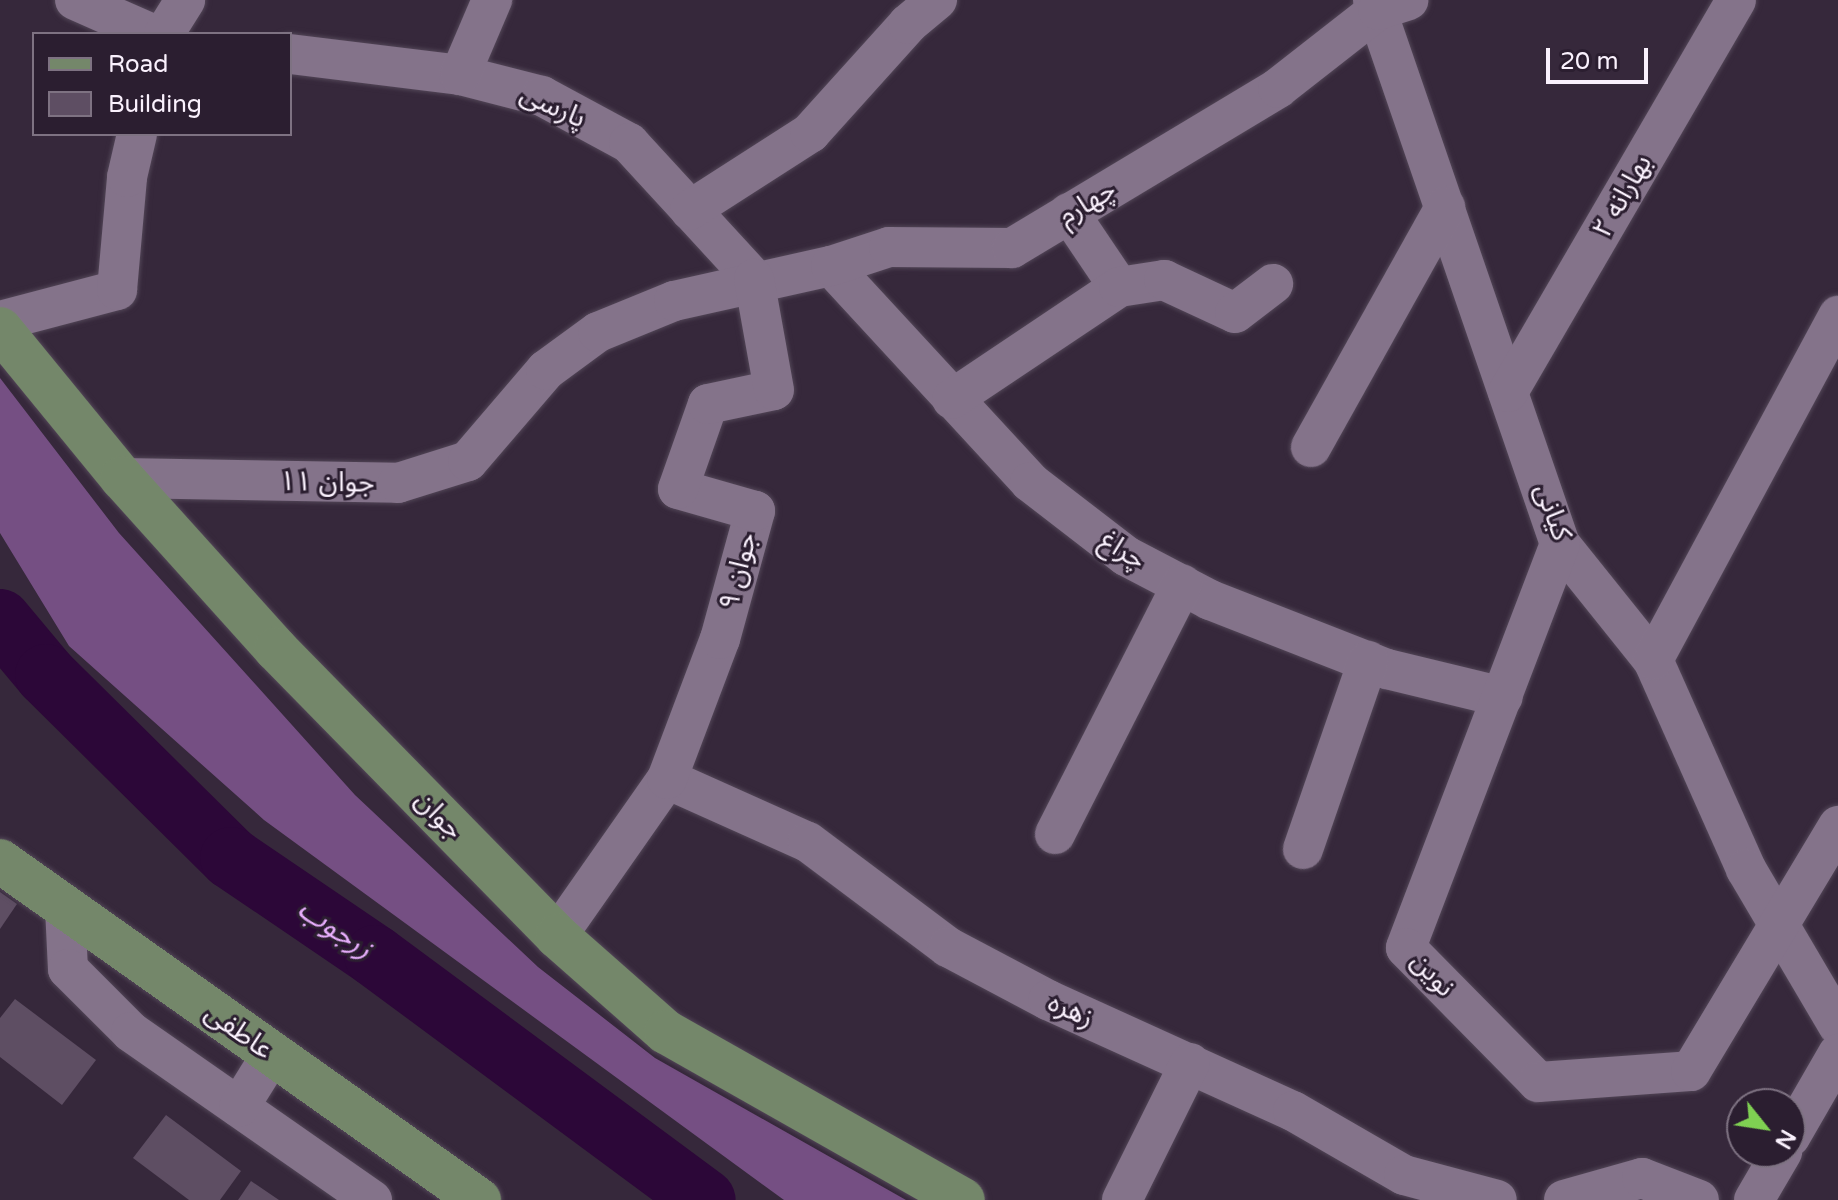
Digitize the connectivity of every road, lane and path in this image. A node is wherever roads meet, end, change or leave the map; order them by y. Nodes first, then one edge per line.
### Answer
1 (75, 0) edge
2 (185, 0) edge
3 (492, 0) edge
4 (937, 0) edge
5 (1736, 0) edge
6 (1386, 3) edge
7 (147, 32) edge
8 (165, 32) edge
9 (292, 54) edge
10 (460, 75) junction
11 (137, 136) edge
12 (1445, 207) junction
13 (690, 210) junction
14 (1069, 213) junction
15 (831, 266) junction
16 (754, 279) junction
17 (1273, 284) dead end
18 (1119, 287) junction
19 (1838, 316) edge
20 (0, 321) edge
21 (0, 329) edge
22 (1508, 392) junction
23 (952, 399) junction
24 (1311, 447) dead end
25 (122, 478) junction
26 (1560, 544) junction
27 (1182, 585) junction
28 (1653, 660) junction
29 (1368, 661) junction
30 (1503, 697) junction
31 (667, 779) junction
32 (1838, 826) edge
33 (1055, 834) dead end
34 (1303, 849) dead end
35 (0, 861) edge
36 (65, 908) junction
37 (1779, 931) junction
38 (557, 936) junction
39 (1838, 1025) edge
40 (272, 1054) junction
41 (1838, 1054) edge
42 (1190, 1063) junction
43 (239, 1107) junction
44 (1806, 1109) edge
45 (1773, 1168) edge
46 (372, 1200) edge
47 (479, 1200) edge
48 (963, 1200) edge
49 (1122, 1200) edge
50 (1497, 1200) edge
51 (1564, 1200) edge
52 (1699, 1200) edge
53 (1754, 1200) edge

1 - 7 street
2 - 8 street
3 - 10 street
4 - 13 street
5 - 22 street, بهارانه ۲
6 - 12 street, کیانی
6 - 14 street, چهارم
9 - 10 street, پارسی
10 - 13 street, پارسی
11 - 20 street
12 - 22 street, کیانی
12 - 24 street
13 - 16 street, پارسی
14 - 15 street, چهارم
14 - 18 street
15 - 16 street, چهارم
15 - 23 street, چراغ
16 - 25 street, جوان ۱۱
16 - 31 street, جوان ۹
17 - 18 street
18 - 23 street
19 - 28 street
21 - 25 main road, جوان
22 - 26 street, کیانی
23 - 27 street, چراغ
25 - 38 main road, جوان
26 - 28 street, کیانی
26 - 30 street, نوین
27 - 29 street, چراغ
27 - 33 street
28 - 37 street, کیانی
29 - 30 street, چراغ
29 - 34 street
30 - 37 street, نوین
31 - 38 street, جوان ۹
31 - 42 street, زهره
32 - 37 street
35 - 36 main road, عاطفی
36 - 40 main road, عاطفی
36 - 43 street
37 - 39 street, کیانی
38 - 48 main road, جوان
40 - 43 street
40 - 47 main road, عاطفی
41 - 44 street
42 - 49 street
42 - 50 street, زهره
43 - 46 street
45 - 53 street
51 - 52 street

